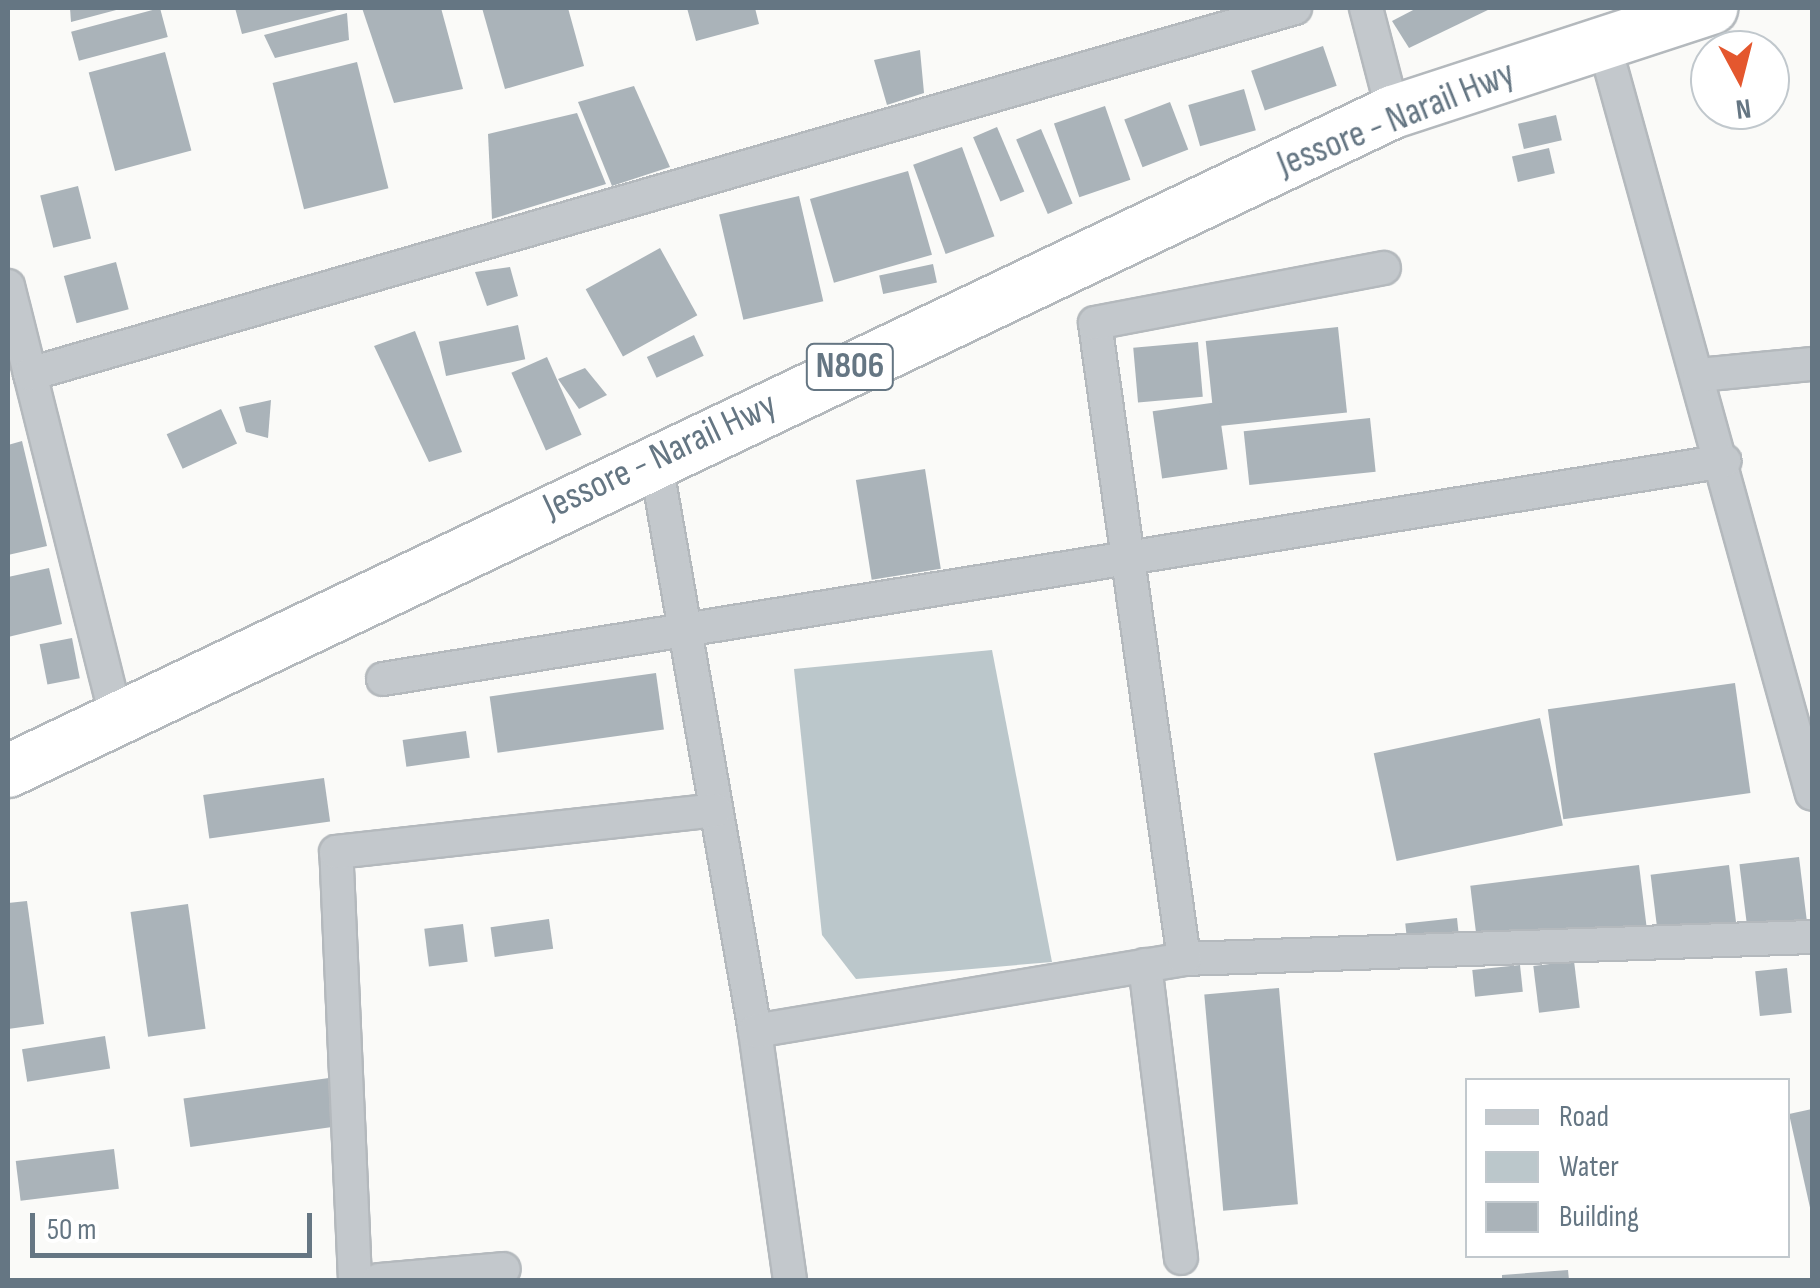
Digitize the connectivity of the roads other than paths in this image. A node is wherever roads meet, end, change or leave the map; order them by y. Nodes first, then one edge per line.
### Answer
1 (1295, 8) edge
2 (1366, 8) edge
3 (1710, 8) edge
4 (1603, 40) junction
5 (1393, 112) junction
6 (1384, 268) dead end
7 (8, 286) edge
8 (1812, 364) edge
9 (30, 374) junction
10 (1699, 376) junction
11 (655, 458) junction
12 (1724, 462) junction
13 (1123, 558) junction
14 (684, 630) junction
15 (383, 679) dead end
16 (116, 717) junction
17 (8, 771) edge
18 (1812, 794) edge
19 (716, 810) junction
20 (1812, 937) edge
21 (1184, 959) junction
22 (1145, 966) junction
23 (755, 1031) junction
24 (1181, 1258) dead end
25 (504, 1270) dead end
26 (356, 1280) edge
27 (380, 1280) edge
28 (790, 1280) edge

1 - 9 street
2 - 5 street
3 - 4 highway, Jessore - Narail Hwy / N806
4 - 5 highway, Jessore - Narail Hwy / N806
4 - 10 street
5 - 11 highway, Jessore - Narail Hwy / N806
6 - 13 street
7 - 9 street
8 - 10 street
9 - 16 street
10 - 12 street
11 - 14 street
11 - 16 highway, Jessore - Narail Hwy / N806
12 - 13 street
12 - 18 street
13 - 14 street
13 - 21 street
14 - 15 street
14 - 19 street
16 - 17 highway, Jessore - Narail Hwy / N806
19 - 23 street
19 - 26 street
20 - 21 street
21 - 22 street
22 - 23 street
22 - 24 street
23 - 28 street
25 - 27 street

